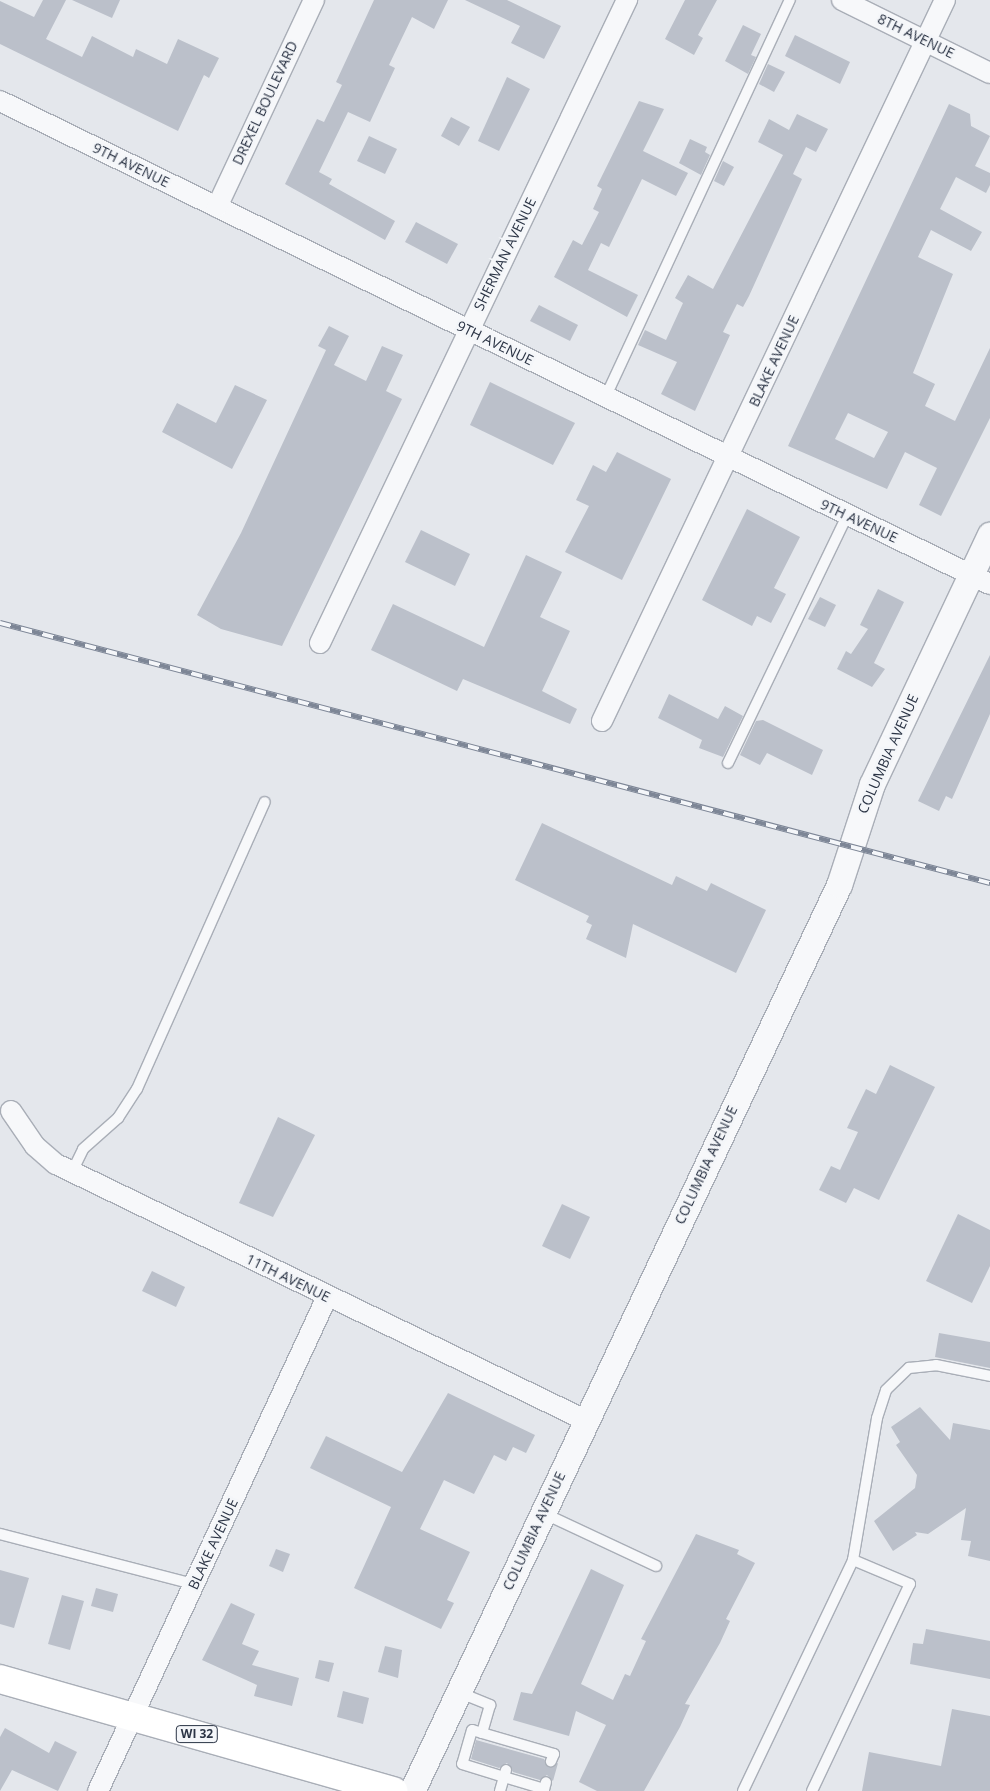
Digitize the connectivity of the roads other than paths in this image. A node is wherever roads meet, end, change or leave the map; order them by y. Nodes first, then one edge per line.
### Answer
1 (314, 0) edge
2 (627, 0) edge
3 (790, 0) edge
4 (842, 0) edge
5 (945, 0) edge
6 (926, 41) junction
7 (990, 73) edge
8 (0, 101) edge
9 (217, 207) junction
10 (468, 330) junction
11 (605, 398) junction
12 (728, 458) junction
13 (847, 516) junction
14 (990, 534) edge
15 (980, 579) edge
16 (320, 643) dead end
17 (602, 721) dead end
18 (728, 763) dead end
19 (265, 802) dead end
20 (11, 1111) dead end
21 (72, 1172) junction
22 (327, 1297) junction
23 (990, 1376) edge
24 (585, 1420) junction
25 (543, 1512) junction
26 (0, 1534) edge
27 (854, 1560) junction
28 (656, 1566) dead end
29 (194, 1584) junction
30 (0, 1679) edge
31 (458, 1692) junction
32 (133, 1716) junction
33 (482, 1733) junction
34 (551, 1761) dead end
35 (505, 1774) junction
36 (546, 1782) dead end
37 (98, 1791) edge
38 (393, 1791) edge
39 (412, 1791) edge
40 (500, 1791) edge
41 (743, 1791) edge
42 (812, 1791) edge

1 - 9 street, DREXEL BOULEVARD
2 - 10 street, SHERMAN AVENUE
3 - 11 lane
4 - 6 street, 8TH AVENUE
5 - 6 street, BLAKE AVENUE
6 - 7 street, 8TH AVENUE
6 - 12 street, BLAKE AVENUE
8 - 9 street, 9TH AVENUE
9 - 10 street, 9TH AVENUE
10 - 11 street, 9TH AVENUE
10 - 16 street, SHERMAN AVENUE
11 - 12 street, 9TH AVENUE
12 - 13 street, 9TH AVENUE
12 - 17 street, BLAKE AVENUE
13 - 15 street, 9TH AVENUE
13 - 18 lane
14 - 15 street, COLUMBIA AVENUE
15 - 24 street, COLUMBIA AVENUE
19 - 21 lane
20 - 21 street, 11TH AVENUE
21 - 22 street, 11TH AVENUE
22 - 24 street, 11TH AVENUE
22 - 29 street, BLAKE AVENUE
23 - 27 lane
24 - 25 street, COLUMBIA AVENUE
25 - 28 lane
25 - 31 street, COLUMBIA AVENUE
26 - 29 lane
27 - 41 lane
27 - 42 lane
29 - 32 street, BLAKE AVENUE
30 - 32 main road, WI 32
31 - 33 lane
31 - 39 street, COLUMBIA AVENUE
32 - 37 street, BLAKE AVENUE
32 - 38 main road, WI 32
33 - 34 lane
33 - 35 lane
35 - 36 lane
35 - 40 lane

